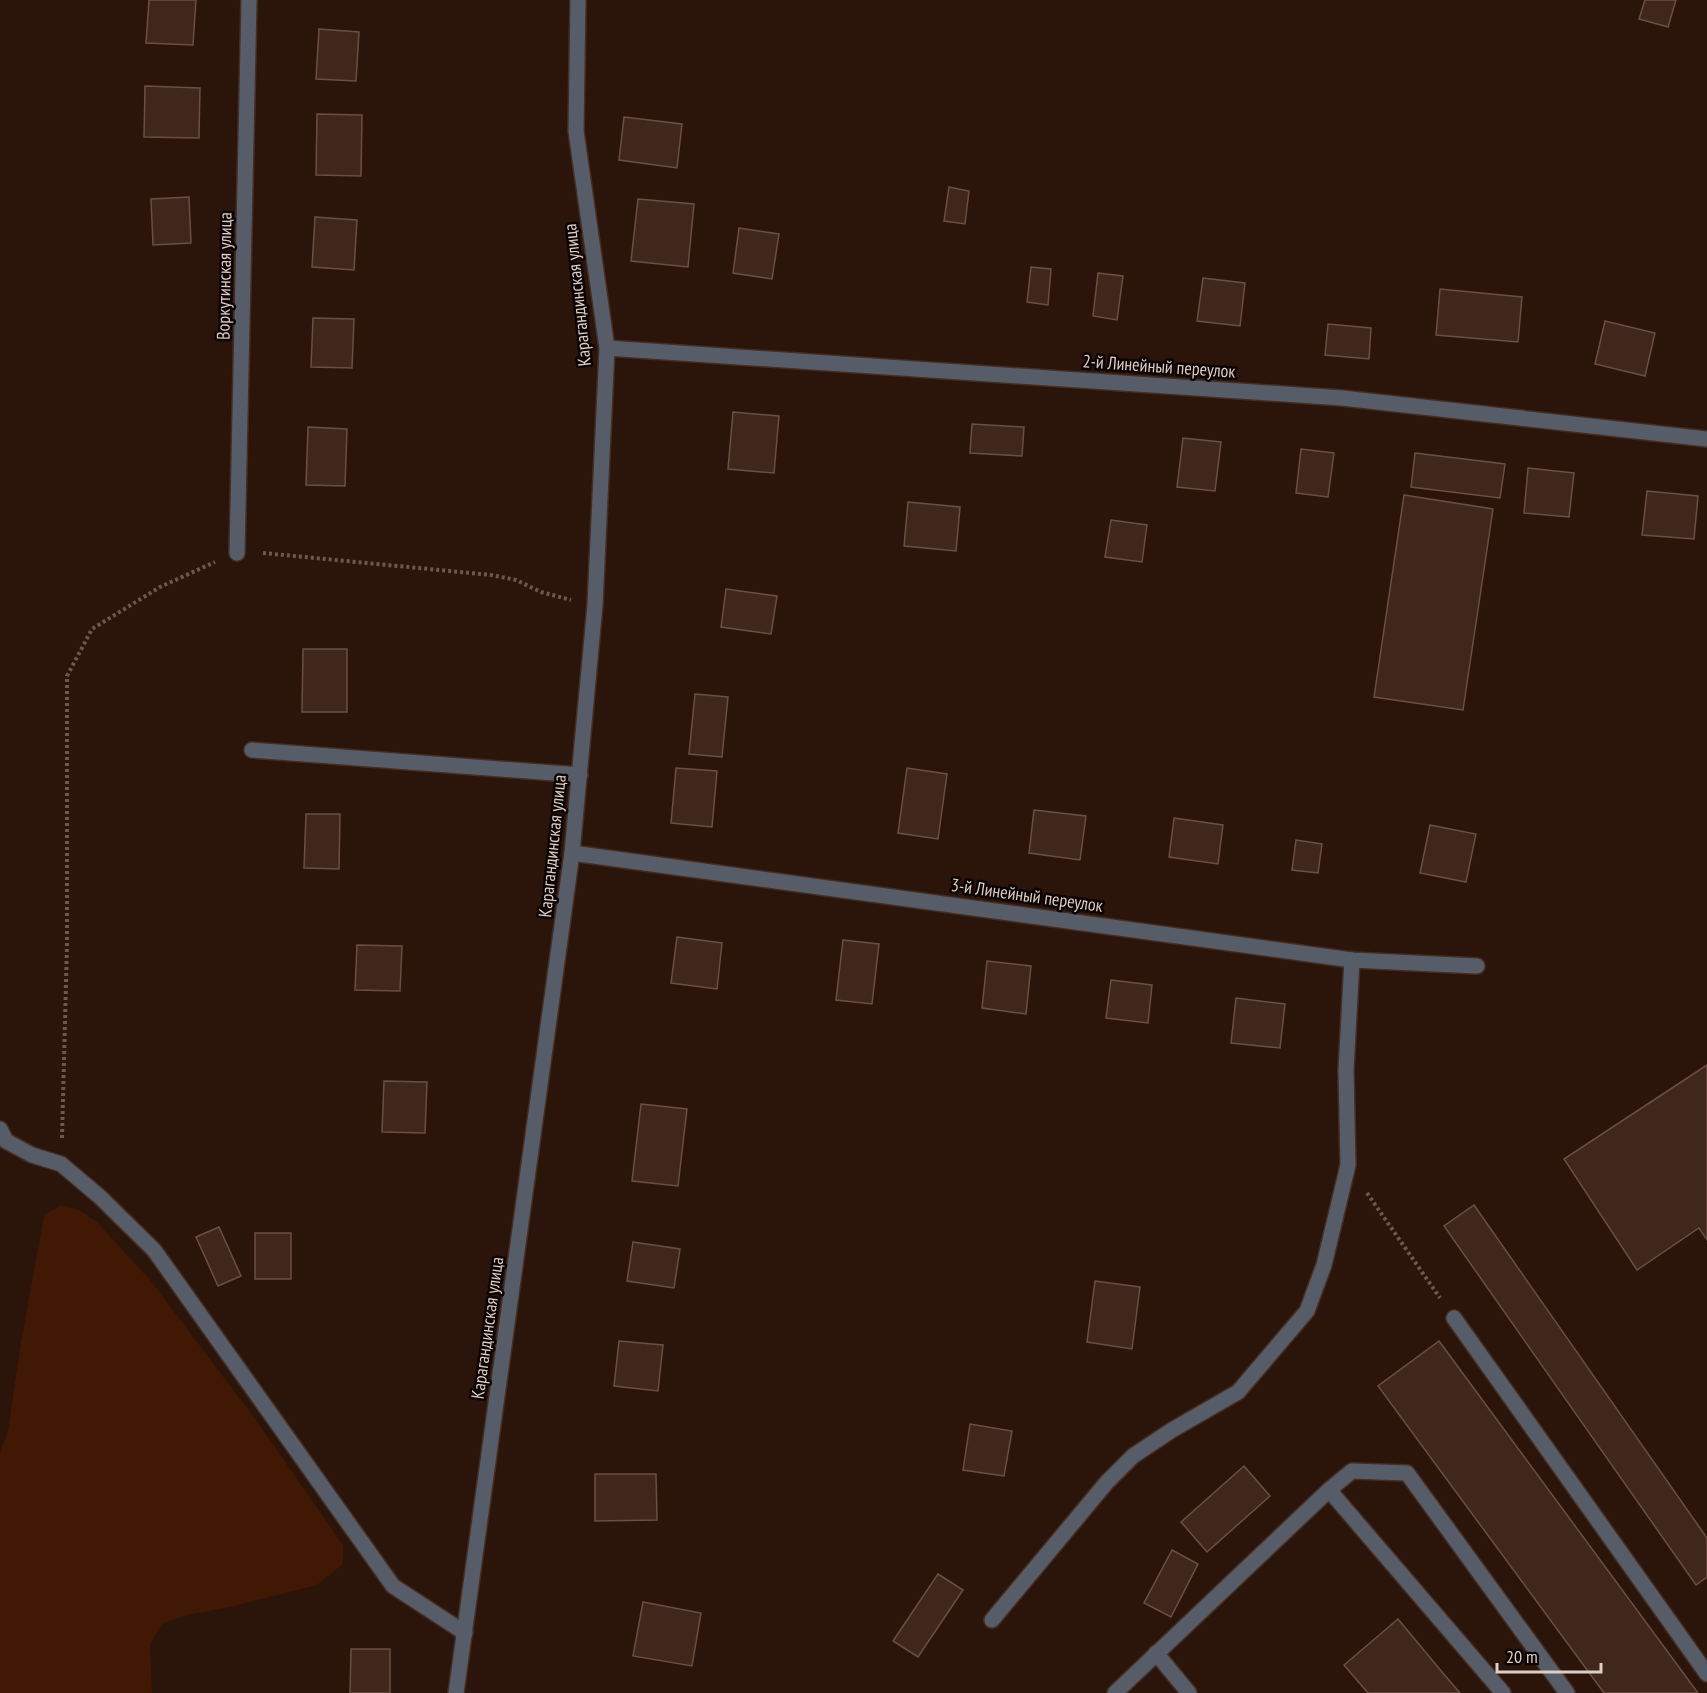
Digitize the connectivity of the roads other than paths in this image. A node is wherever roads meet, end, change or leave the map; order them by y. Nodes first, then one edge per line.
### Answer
1 (249, 0) edge
2 (578, 0) edge
3 (607, 348) junction
4 (1707, 439) edge
5 (237, 553) road end
6 (252, 750) dead end
7 (580, 775) junction
8 (573, 853) junction
9 (1352, 960) junction
10 (1477, 966) dead end
11 (2, 1138) edge
12 (1454, 1318) road end
13 (1329, 1490) junction
14 (992, 1620) dead end
15 (465, 1633) junction
16 (1156, 1653) junction
17 (1707, 1674) edge
18 (456, 1693) edge
19 (1115, 1693) edge
20 (1189, 1693) edge
21 (1503, 1693) edge
22 (1567, 1693) edge

1 - 5 street, Воркутинская улица
2 - 3 street, Карагандинская улица
3 - 4 street, 2-й Линейный переулок
3 - 7 street, Карагандинская улица
6 - 7 street
7 - 8 street, Карагандинская улица
8 - 9 street, 3-й Линейный переулок
8 - 15 street, Карагандинская улица
9 - 10 street, 3-й Линейный переулок
9 - 14 street
11 - 15 street
12 - 17 street
13 - 16 street
13 - 21 street
13 - 22 street
15 - 18 street, Карагандинская улица
16 - 19 street
16 - 20 street

